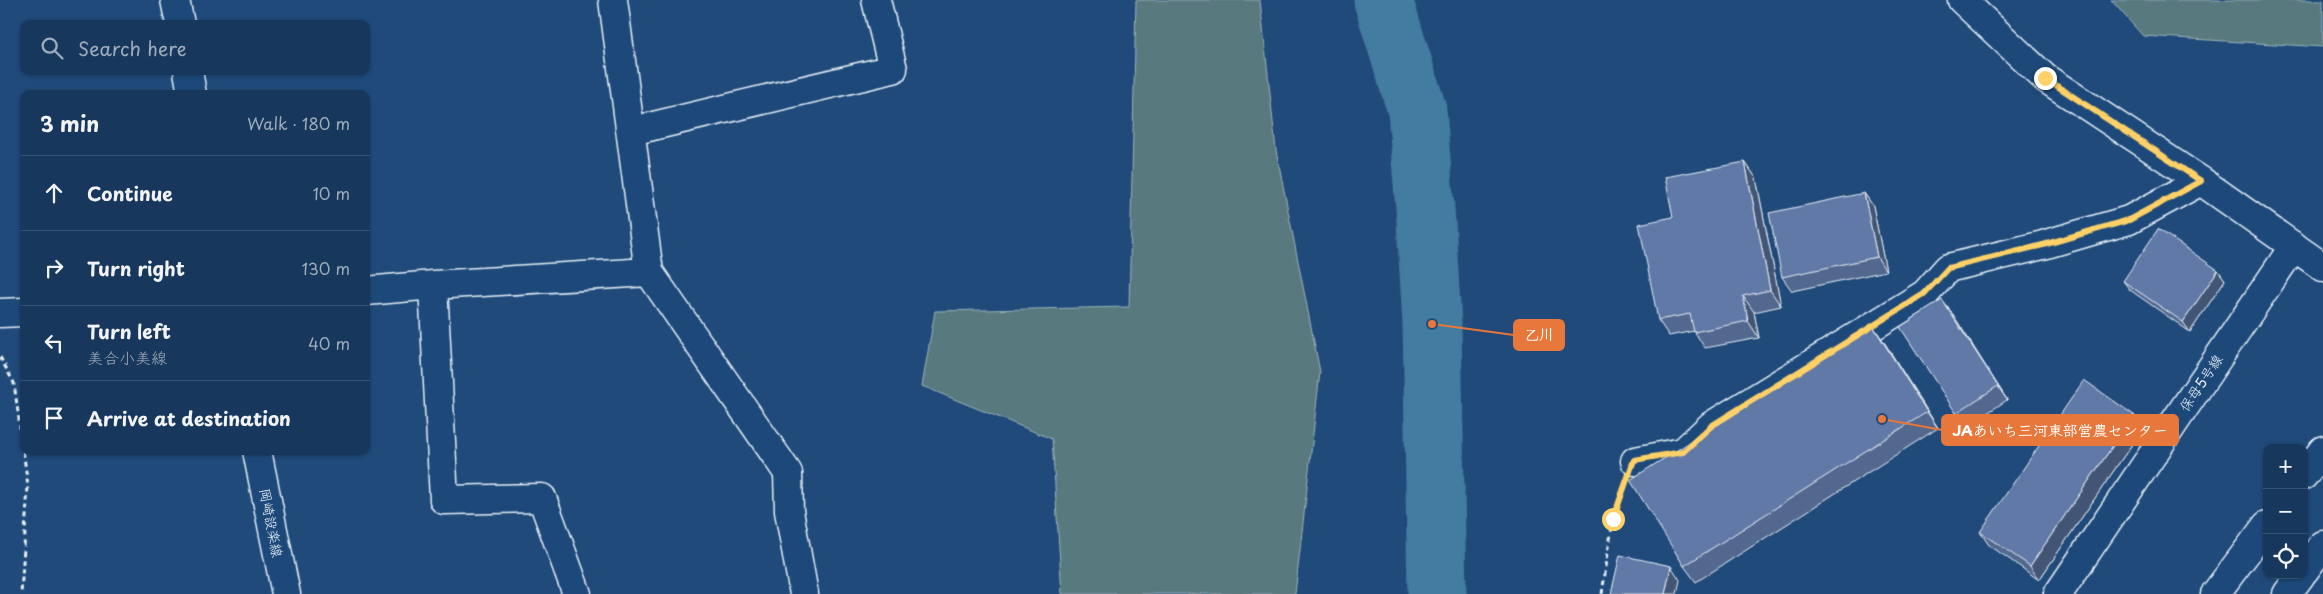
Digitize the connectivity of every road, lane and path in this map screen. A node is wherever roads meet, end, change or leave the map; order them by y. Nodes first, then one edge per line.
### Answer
1 (175, 0) edge
2 (613, 0) edge
3 (876, 0) edge
4 (1962, 0) edge
5 (179, 20) edge
6 (189, 75) edge
7 (191, 90) edge
8 (632, 131) junction
9 (2201, 181) junction
10 (2294, 246) junction
11 (2323, 267) edge
12 (649, 272) junction
13 (433, 285) junction
14 (370, 291) edge
15 (20, 312) edge
16 (0, 313) edge
17 (0, 357) edge
18 (20, 427) edge
19 (2323, 450) edge
20 (24, 455) edge
21 (258, 455) edge
22 (1634, 460) joint
23 (2308, 470) edge
24 (2263, 530) edge
25 (2323, 545) edge
26 (2308, 565) edge
27 (2298, 579) edge
28 (21, 594) edge
29 (286, 594) edge
30 (577, 594) edge
31 (804, 594) edge
32 (1602, 594) edge
33 (2058, 594) edge
34 (2215, 594) edge
35 (2287, 594) edge

1 - 5 main road
2 - 8 main road
3 - 8 main road
4 - 9 main road
6 - 7 main road
8 - 12 main road
9 - 10 main road
9 - 22 main road
10 - 11 main road
10 - 33 main road, 保母5号線
12 - 13 main road
12 - 31 main road
13 - 14 main road
13 - 30 main road
15 - 16 main road
17 - 18 path
19 - 23 main road
20 - 28 path
21 - 29 main road, 岡崎設楽線
22 - 32 path
24 - 34 main road
25 - 26 main road
27 - 35 main road

